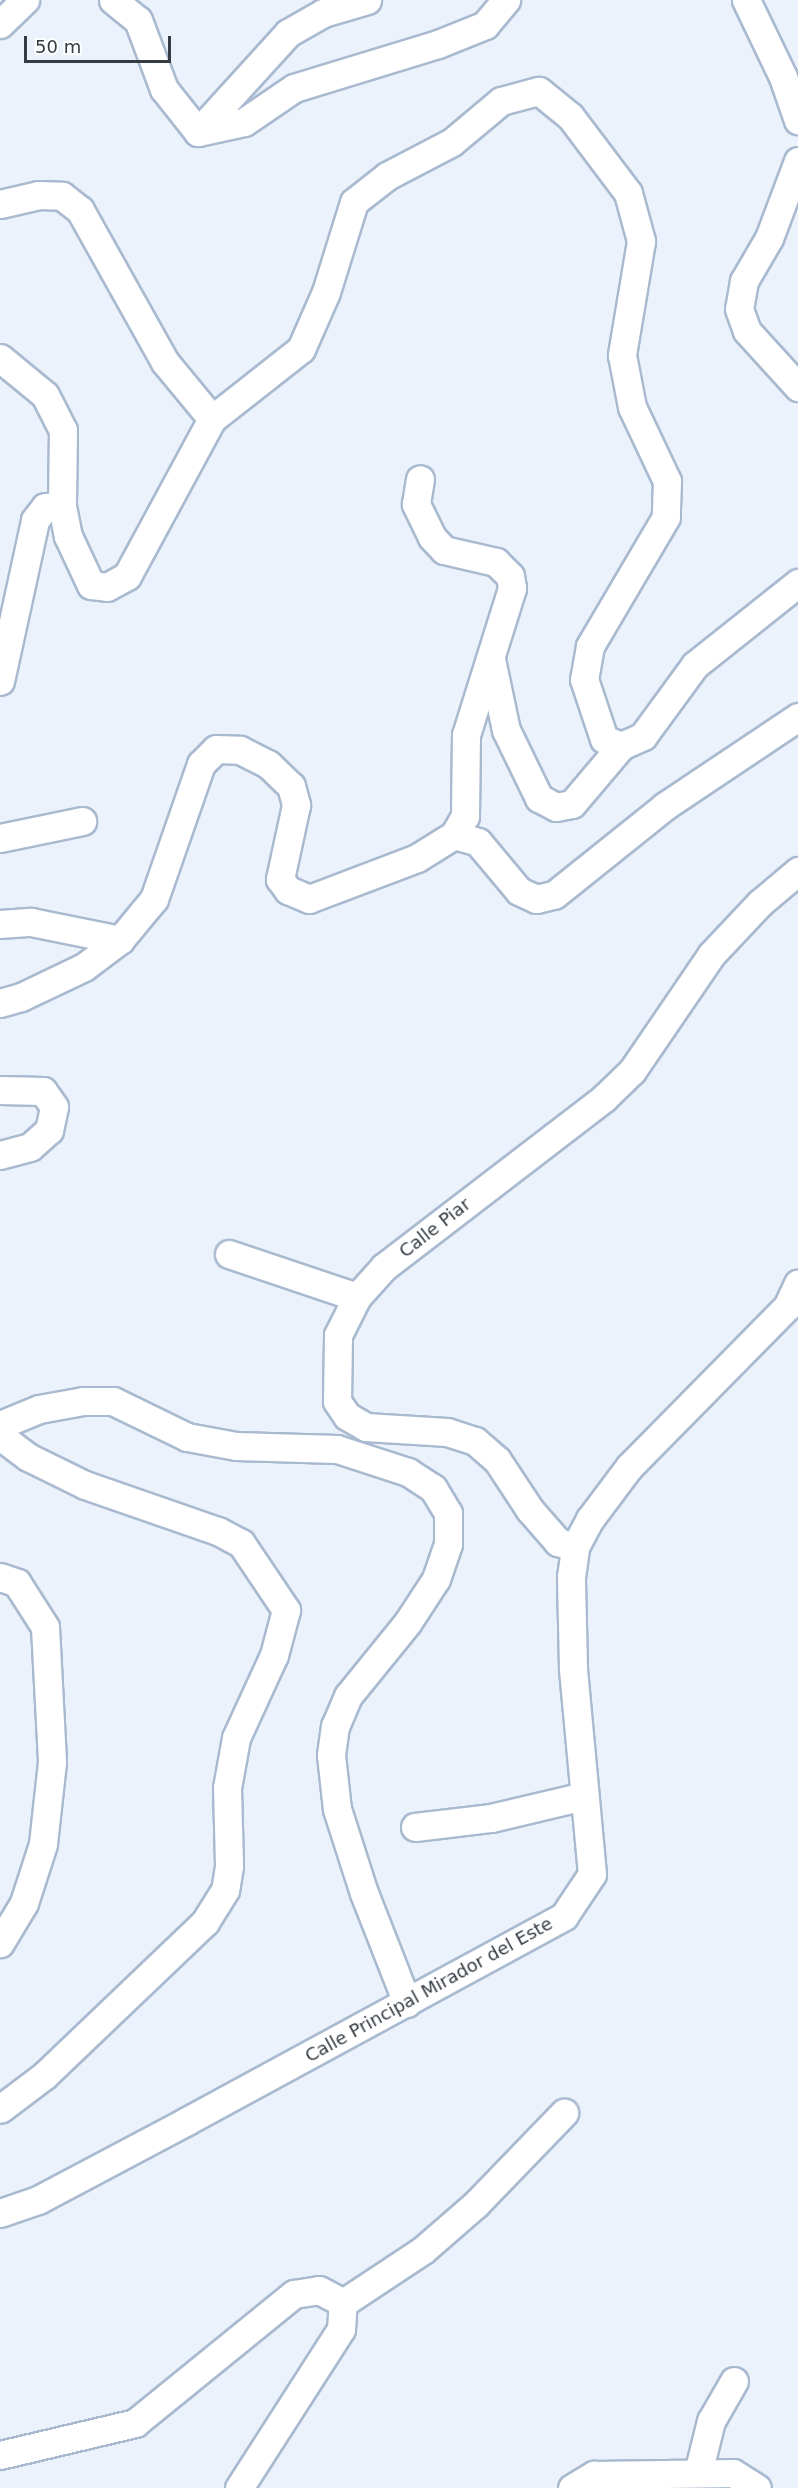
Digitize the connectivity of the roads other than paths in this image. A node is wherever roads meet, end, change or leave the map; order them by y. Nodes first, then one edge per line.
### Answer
1 (25, 0) edge
2 (113, 0) edge
3 (367, 0) edge
4 (506, 0) edge
5 (747, 0) edge
6 (0, 24) edge
7 (798, 120) edge
8 (198, 132) junction
9 (798, 161) edge
10 (0, 204) edge
11 (0, 358) edge
12 (798, 387) edge
13 (212, 419) junction
14 (420, 479) dead end
15 (62, 506) junction
16 (798, 583) edge
17 (491, 656) junction
18 (0, 681) edge
19 (798, 717) edge
20 (621, 746) junction
21 (82, 821) dead end
22 (454, 835) junction
23 (0, 838) edge
24 (798, 871) edge
25 (0, 924) edge
26 (120, 940) junction
27 (0, 1003) edge
28 (0, 1090) edge
29 (0, 1155) edge
30 (229, 1254) dead end
31 (798, 1283) edge
32 (357, 1297) junction
33 (0, 1425) edge
34 (0, 1436) edge
35 (575, 1547) junction
36 (0, 1577) edge
37 (584, 1796) junction
38 (415, 1827) dead end
39 (0, 1943) edge
40 (407, 2003) junction
41 (0, 2109) edge
42 (564, 2113) dead end
43 (0, 2212) edge
44 (343, 2303) junction
45 (734, 2382) dead end
46 (0, 2455) edge
47 (698, 2473) junction
48 (239, 2488) edge
49 (573, 2488) edge
50 (757, 2488) edge

1 - 6 street
2 - 8 street
3 - 8 street
4 - 8 street
5 - 7 street
9 - 12 street
10 - 13 street
11 - 15 street
13 - 15 street
13 - 20 street
14 - 17 street
15 - 18 street
16 - 20 street
17 - 20 street
17 - 22 street
19 - 22 street
21 - 23 street
22 - 26 street
24 - 32 street, Calle Piar
25 - 26 street
26 - 27 street
28 - 29 street
30 - 32 street
31 - 35 street, Calle Principal Mirador del Este
32 - 35 street, Calle Piar
33 - 40 street
34 - 41 street
35 - 37 street, Calle Principal Mirador del Este
36 - 39 street
37 - 38 street
37 - 40 street, Calle Principal Mirador del Este
40 - 43 street, Calle Principal Mirador del Este
42 - 44 street
44 - 46 street
44 - 48 street
45 - 47 street
47 - 49 street
47 - 50 street

